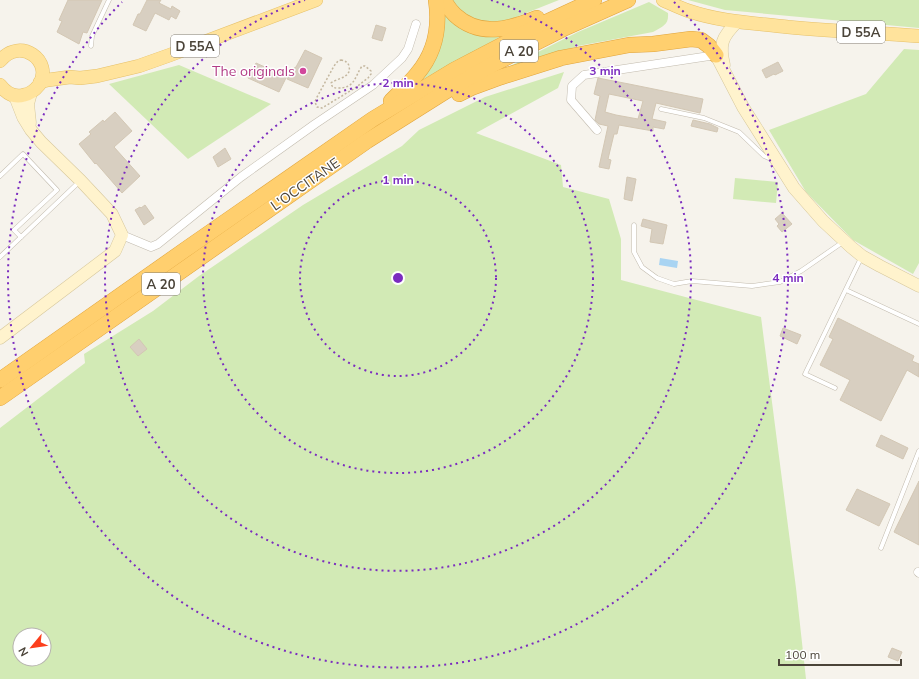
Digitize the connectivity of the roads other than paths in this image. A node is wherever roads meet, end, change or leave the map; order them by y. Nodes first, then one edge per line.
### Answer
1 (109, 0) edge
2 (316, 0) edge
3 (436, 0) edge
4 (444, 0) edge
5 (594, 0) edge
6 (628, 0) edge
7 (578, 7) junction
8 (680, 7) edge
9 (737, 22) junction
10 (416, 24) dead end
11 (919, 36) edge
12 (91, 46) dead end
13 (716, 55) junction
14 (2, 57) edge
15 (41, 65) junction
16 (70, 77) junction
17 (728, 78) junction
18 (40, 82) junction
19 (0, 85) edge
20 (31, 93) junction
21 (13, 95) junction
22 (661, 110) dead end
23 (414, 112) junction
24 (373, 119) junction
25 (31, 130) junction
26 (597, 130) dead end
27 (779, 163) junction
28 (0, 176) edge
29 (81, 181) junction
30 (634, 225) dead end
31 (122, 235) junction
32 (21, 237) junction
33 (844, 241) junction
34 (862, 256) junction
35 (0, 257) edge
36 (919, 286) edge
37 (846, 290) junction
38 (919, 324) edge
39 (0, 338) edge
40 (0, 380) edge
41 (835, 388) dead end
42 (0, 398) edge
43 (919, 451) edge
44 (881, 548) dead end

1 - 12 lane
2 - 16 main road, D 55A
3 - 24 highway
4 - 7 highway
5 - 7 highway, L'OCCITANE / A 20
6 - 23 highway, L'OCCITANE / A 20
7 - 24 highway, L'OCCITANE / A 20
8 - 9 main road, D 55A
9 - 11 main road, D 55A
9 - 17 street
10 - 31 street
13 - 17 street
13 - 23 highway
13 - 26 street
14 - 15 main road
15 - 16 main road, D 55A
15 - 18 main road
16 - 18 main road, D 55A
17 - 27 street
18 - 20 main road
19 - 21 main road
20 - 21 main road
20 - 25 street
21 - 25 street
22 - 27 lane
23 - 42 highway, L'OCCITANE / A 20
24 - 40 highway, L'OCCITANE / A 20
25 - 29 street
27 - 33 street
28 - 32 lane
29 - 31 street
29 - 32 lane
30 - 33 lane
31 - 39 street
32 - 35 lane
33 - 34 street
34 - 36 street
34 - 37 lane
37 - 38 lane
37 - 41 lane
43 - 44 lane

